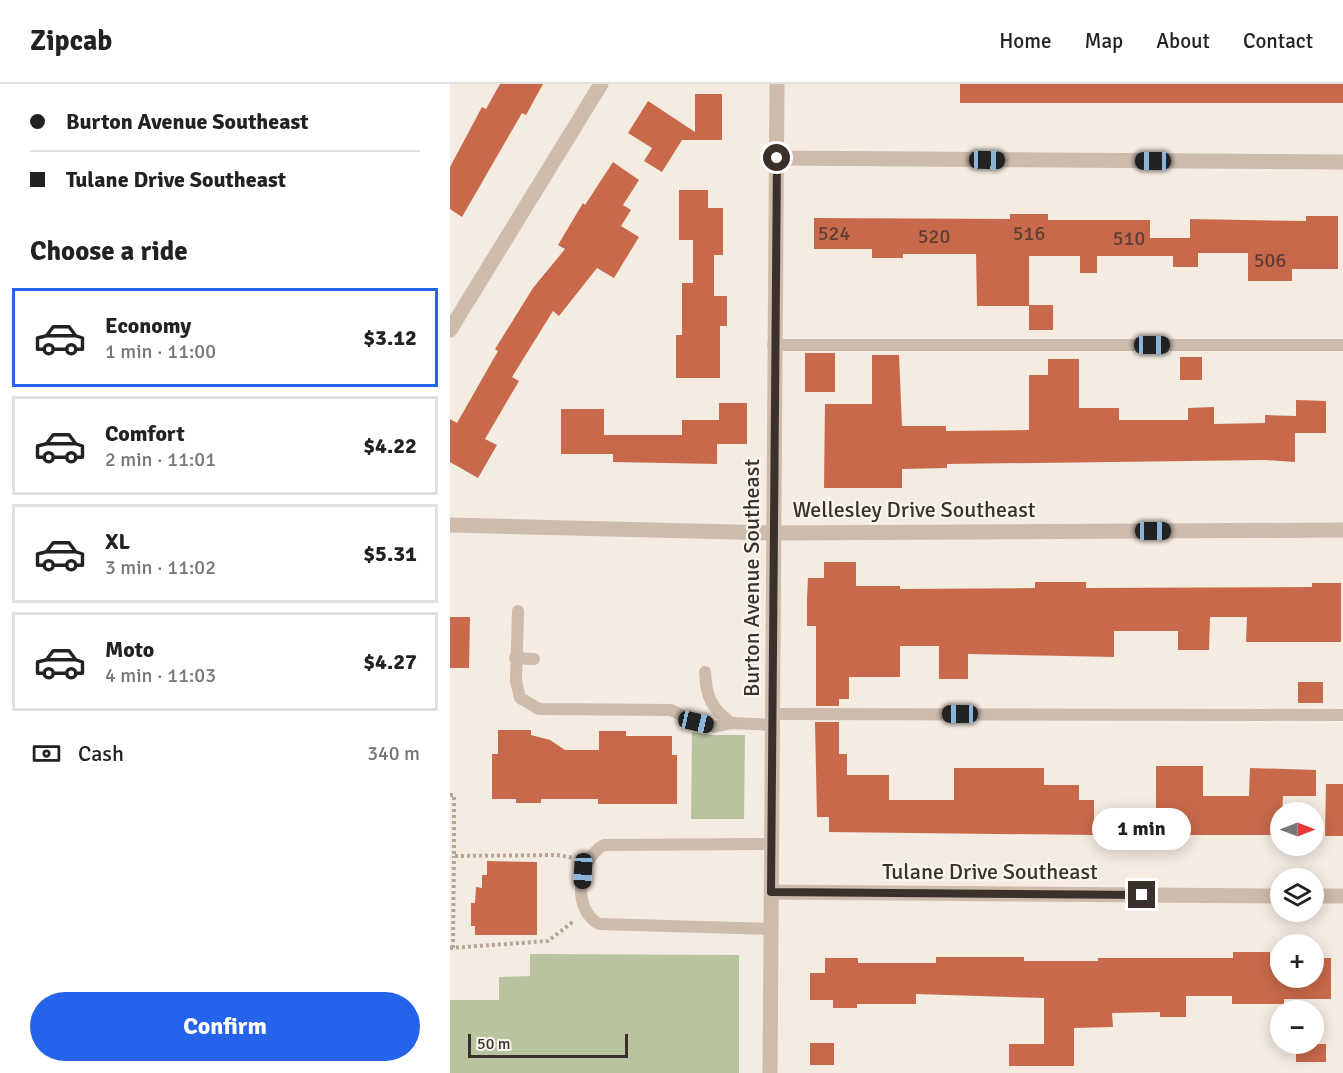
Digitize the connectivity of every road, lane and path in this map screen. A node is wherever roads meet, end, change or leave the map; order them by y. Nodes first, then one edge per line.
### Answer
1 (601, 84) edge
2 (777, 84) edge
3 (777, 158) junction
4 (1343, 162) edge
5 (450, 330) edge
6 (773, 345) junction
7 (1343, 345) edge
8 (450, 525) edge
9 (1343, 530) edge
10 (774, 532) junction
11 (518, 611) dead end
12 (515, 658) junction
13 (534, 659) dead end
14 (705, 672) dead end
15 (1343, 715) edge
16 (772, 719) junction
17 (731, 723) junction
18 (450, 795) edge
19 (771, 844) junction
20 (454, 856) junction
21 (587, 860) junction
22 (771, 892) junction
23 (1270, 896) edge
24 (1324, 896) edge
25 (1343, 896) edge
26 (586, 912) junction
27 (771, 929) junction
28 (452, 948) edge
29 (770, 1073) edge

1 - 5 street
2 - 3 street, Burton Avenue Southeast
3 - 4 street
3 - 6 street, Burton Avenue Southeast
6 - 7 lane
6 - 10 street, Burton Avenue Southeast
8 - 10 street, Wellesley Drive Southeast
9 - 10 street, Wellesley Drive Southeast
10 - 16 street, Burton Avenue Southeast
11 - 12 lane
12 - 13 lane
12 - 17 lane
14 - 17 lane
15 - 16 lane
16 - 17 lane
16 - 19 street, Burton Avenue Southeast
18 - 20 path
19 - 21 lane
19 - 22 street, Burton Avenue Southeast
20 - 21 path
20 - 28 path
21 - 26 lane
22 - 23 street, Tulane Drive Southeast
22 - 27 street, Burton Avenue Southeast
24 - 25 street
26 - 27 lane
26 - 28 path
27 - 29 street, Burton Avenue Southeast

